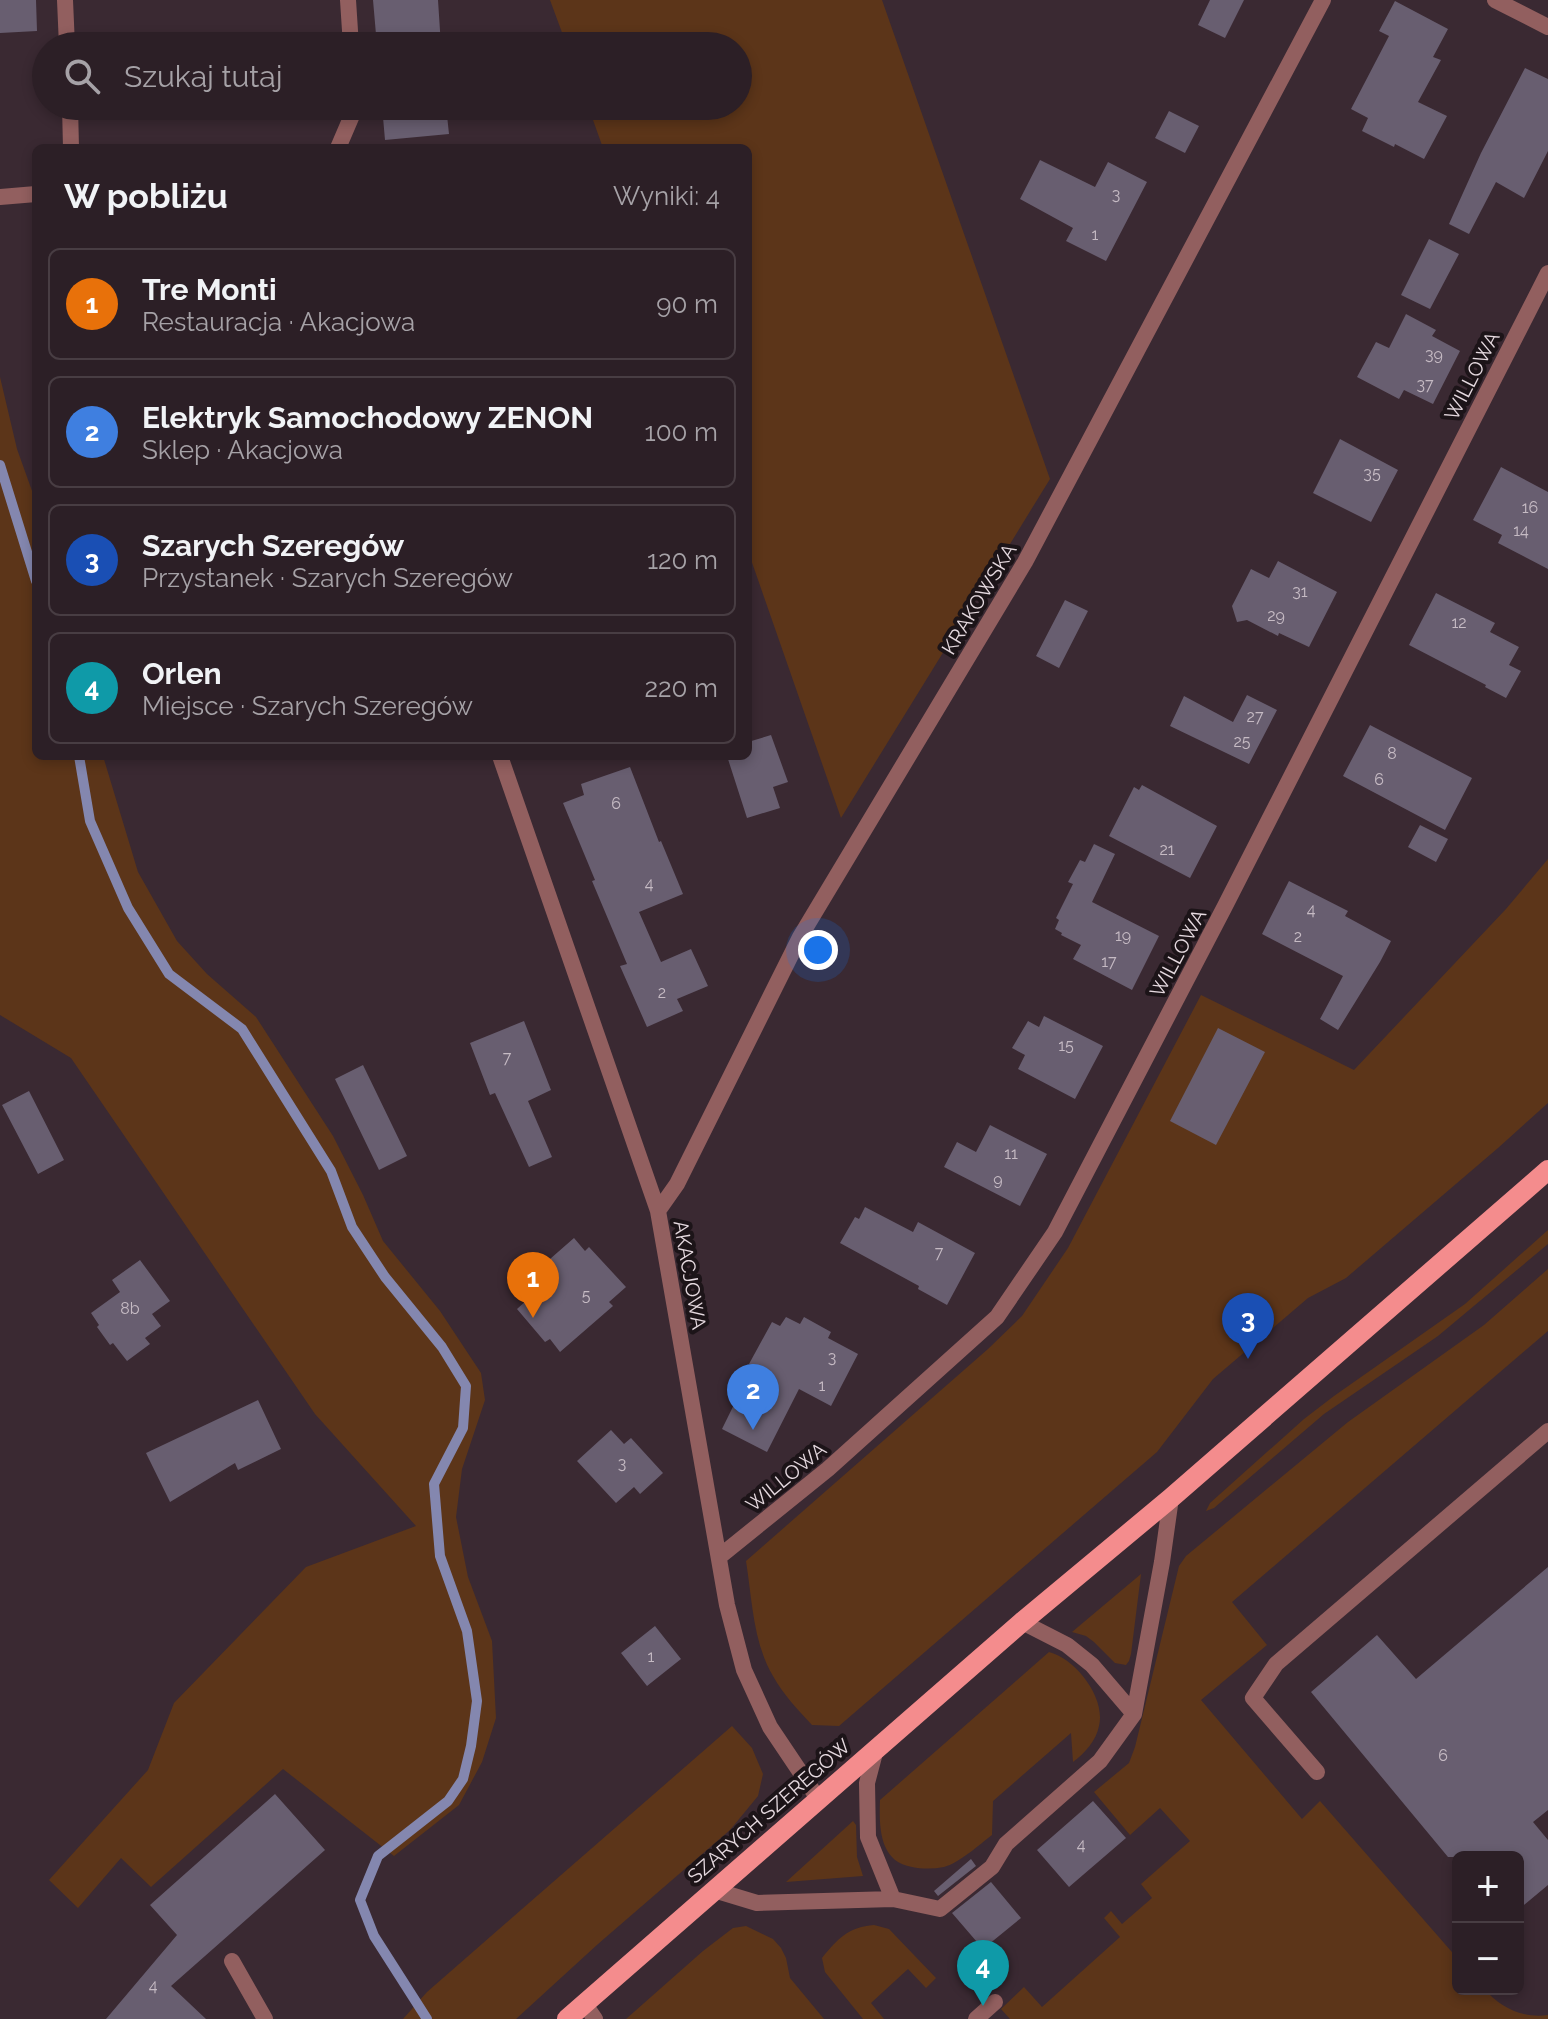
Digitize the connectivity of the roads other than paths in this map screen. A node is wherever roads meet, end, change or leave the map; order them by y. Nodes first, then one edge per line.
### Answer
1 (65, 0) edge
2 (348, 0) edge
3 (1323, 0) edge
4 (1495, 0) edge
5 (1548, 27) edge
6 (66, 32) edge
7 (350, 32) edge
8 (70, 120) edge
9 (350, 120) edge
10 (71, 144) edge
11 (340, 144) edge
12 (32, 194) edge
13 (0, 197) edge
14 (1548, 273) edge
15 (501, 760) edge
16 (1548, 1170) edge
17 (658, 1211) junction
18 (1548, 1431) edge
19 (1171, 1498) junction
20 (719, 1557) junction
21 (1022, 1622) junction
22 (1134, 1714) junction
23 (876, 1749) junction
24 (1317, 1772) dead end
25 (819, 1800) junction
26 (714, 1890) junction
27 (893, 1899) junction
28 (232, 1961) dead end
29 (995, 2002) dead end
30 (590, 2011) edge
31 (265, 2019) edge
32 (567, 2019) edge
33 (976, 2019) edge

1 - 6 street
2 - 7 street
3 - 17 street, KRAKOWSKA
4 - 5 street
8 - 10 street
9 - 11 street
12 - 13 street
14 - 20 street, WILLOWA
15 - 17 street, AKACJOWA
16 - 19 main road, SZARYCH SZEREGÓW
17 - 20 street, AKACJOWA
18 - 24 street
19 - 21 main road, SZARYCH SZEREGÓW
19 - 22 street
20 - 25 street, AKACJOWA
21 - 22 street
21 - 23 main road, SZARYCH SZEREGÓW
22 - 27 street
23 - 25 main road, SZARYCH SZEREGÓW
23 - 27 street
25 - 26 main road, SZARYCH SZEREGÓW
26 - 27 street
26 - 30 main road, SZARYCH SZEREGÓW
28 - 31 street
29 - 33 street
30 - 32 main road, SZARYCH SZEREGÓW

